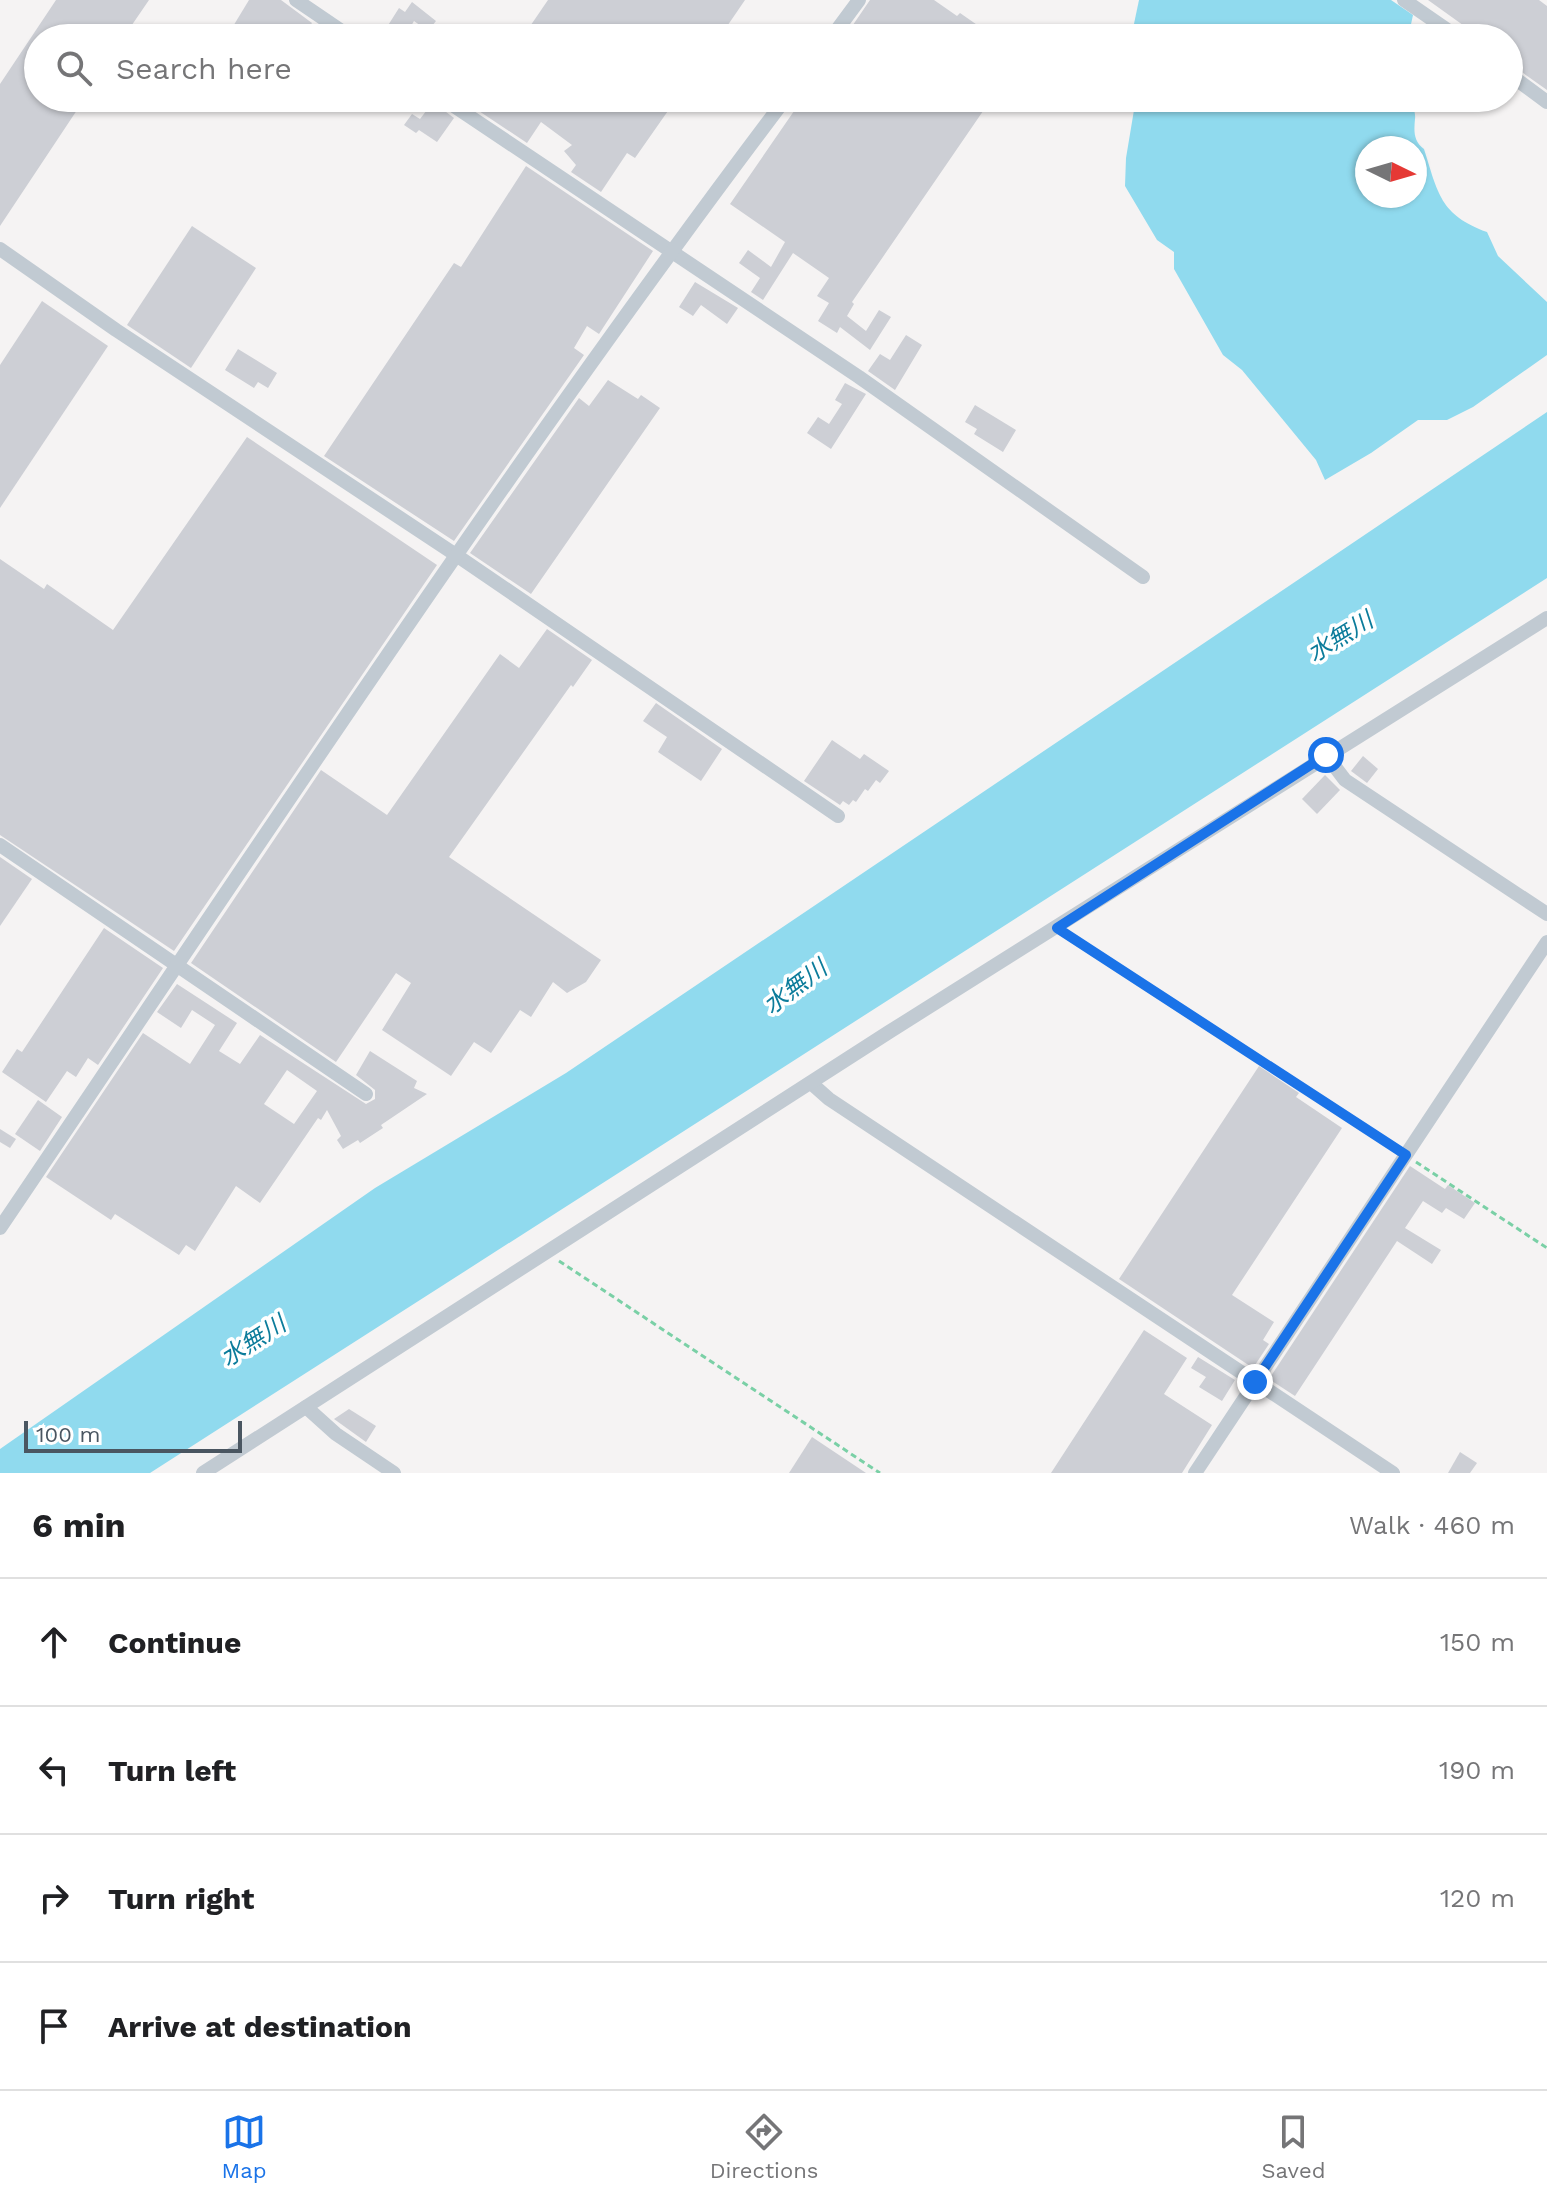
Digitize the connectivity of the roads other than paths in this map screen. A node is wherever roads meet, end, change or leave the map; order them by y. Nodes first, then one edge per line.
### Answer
1 (296, 0) edge
2 (859, 0) edge
3 (1404, 0) edge
4 (331, 24) edge
5 (841, 24) edge
6 (1439, 24) edge
7 (1523, 84) edge
8 (1547, 102) edge
9 (463, 112) edge
10 (775, 112) edge
11 (0, 249) edge
12 (670, 252) junction
13 (456, 555) junction
14 (1143, 577) dead end
15 (1547, 618) edge
16 (1326, 755) junction
17 (838, 816) dead end
18 (0, 845) edge
19 (1547, 914) edge
20 (1547, 942) edge
21 (177, 965) junction
22 (811, 1083) junction
23 (366, 1094) dead end
24 (0, 1228) edge
25 (1255, 1382) junction
26 (306, 1407) junction
27 (203, 1473) edge
28 (394, 1473) edge
29 (1195, 1473) edge
30 (1393, 1473) edge

1 - 4 street
2 - 5 street
3 - 6 street
7 - 8 street
9 - 12 street
10 - 12 street
11 - 13 street
12 - 13 street
12 - 14 street
13 - 17 street
13 - 21 street
15 - 16 street
16 - 19 street
16 - 22 street
18 - 21 street
20 - 25 street
21 - 23 street
21 - 24 street
22 - 25 street
22 - 26 street
25 - 29 street
25 - 30 street
26 - 27 street
26 - 28 street

